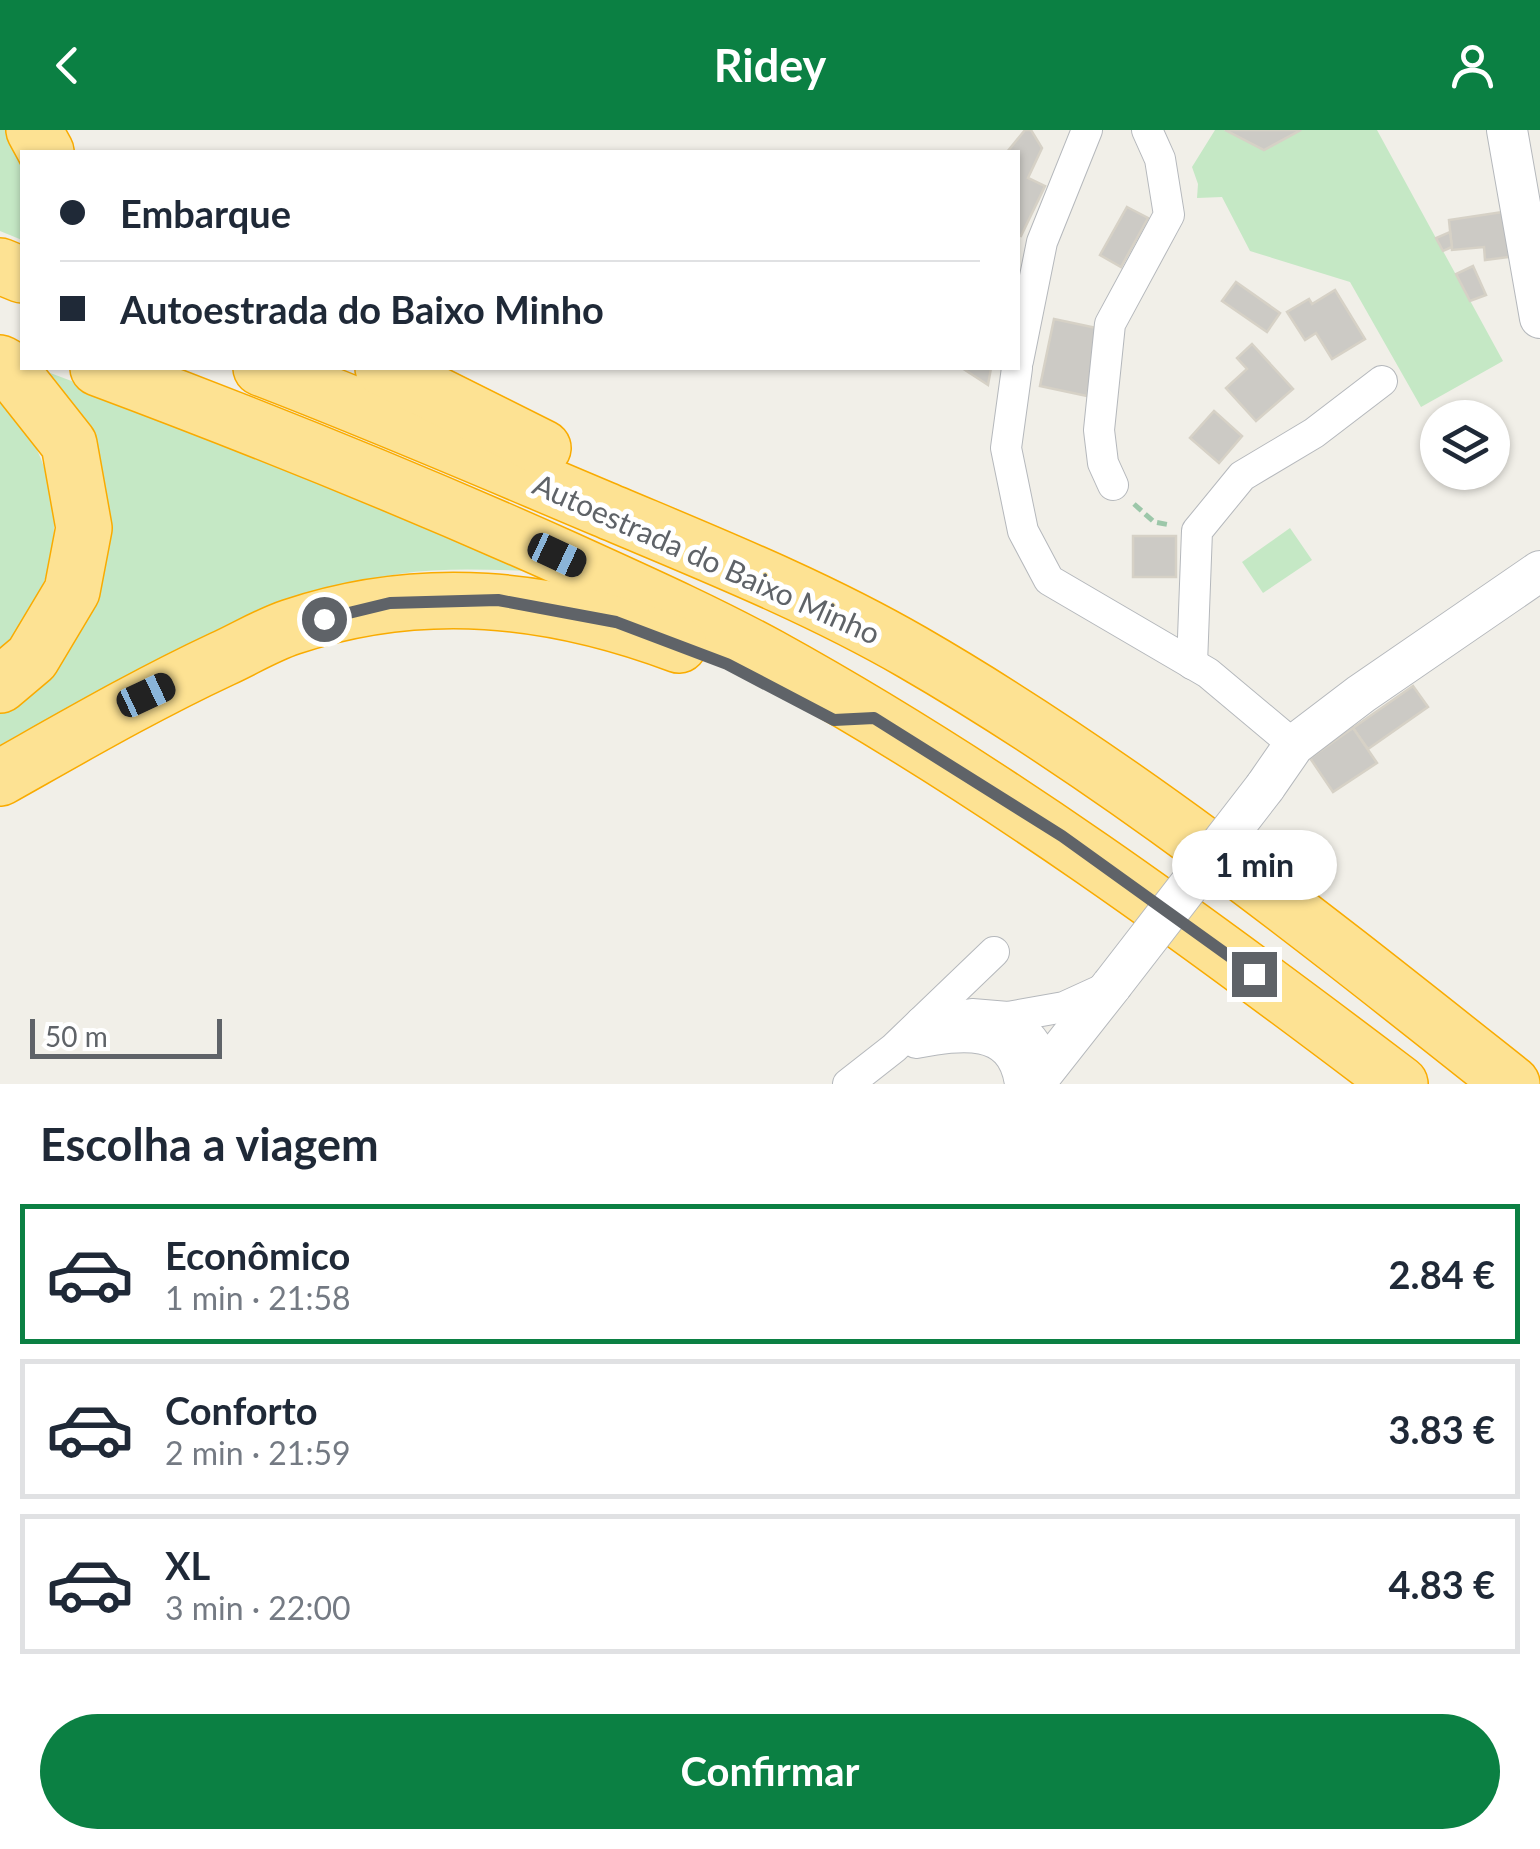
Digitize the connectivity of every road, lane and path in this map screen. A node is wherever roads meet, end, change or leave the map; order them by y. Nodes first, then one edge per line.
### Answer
1 (1087, 130) edge
2 (1147, 130) edge
3 (1507, 130) edge
4 (1540, 314) edge
5 (1020, 349) edge
6 (0, 363) edge
7 (103, 370) edge
8 (266, 370) edge
9 (386, 370) edge
10 (1016, 370) edge
11 (1382, 381) dead end
12 (1113, 485) joint
13 (1198, 531) junction
14 (740, 567) junction
15 (1540, 571) edge
16 (1192, 664) junction
17 (0, 685) edge
18 (874, 718) junction
19 (1294, 745) junction
20 (0, 778) edge
21 (994, 952) dead end
22 (1112, 985) junction
23 (1008, 1017) junction
24 (921, 1022) junction
25 (894, 1048) junction
26 (1034, 1078) edge
27 (848, 1084) edge
28 (1400, 1084) edge
29 (1512, 1084) edge

1 - 5 street
2 - 12 street
3 - 4 street
6 - 17 highway
7 - 18 highway, Autoestrada do Baixo Minho
8 - 14 highway, Autoestrada do Baixo Minho
9 - 14 highway
10 - 16 street
11 - 13 street
12 - 13 path
13 - 16 street
14 - 29 highway, Autoestrada do Baixo Minho
15 - 19 street
16 - 19 street
18 - 20 highway
18 - 28 highway, Autoestrada do Baixo Minho
19 - 22 street, bridge
21 - 24 street
22 - 23 street
22 - 26 street
23 - 24 street
23 - 26 street
24 - 25 street
25 - 26 street
25 - 27 street

